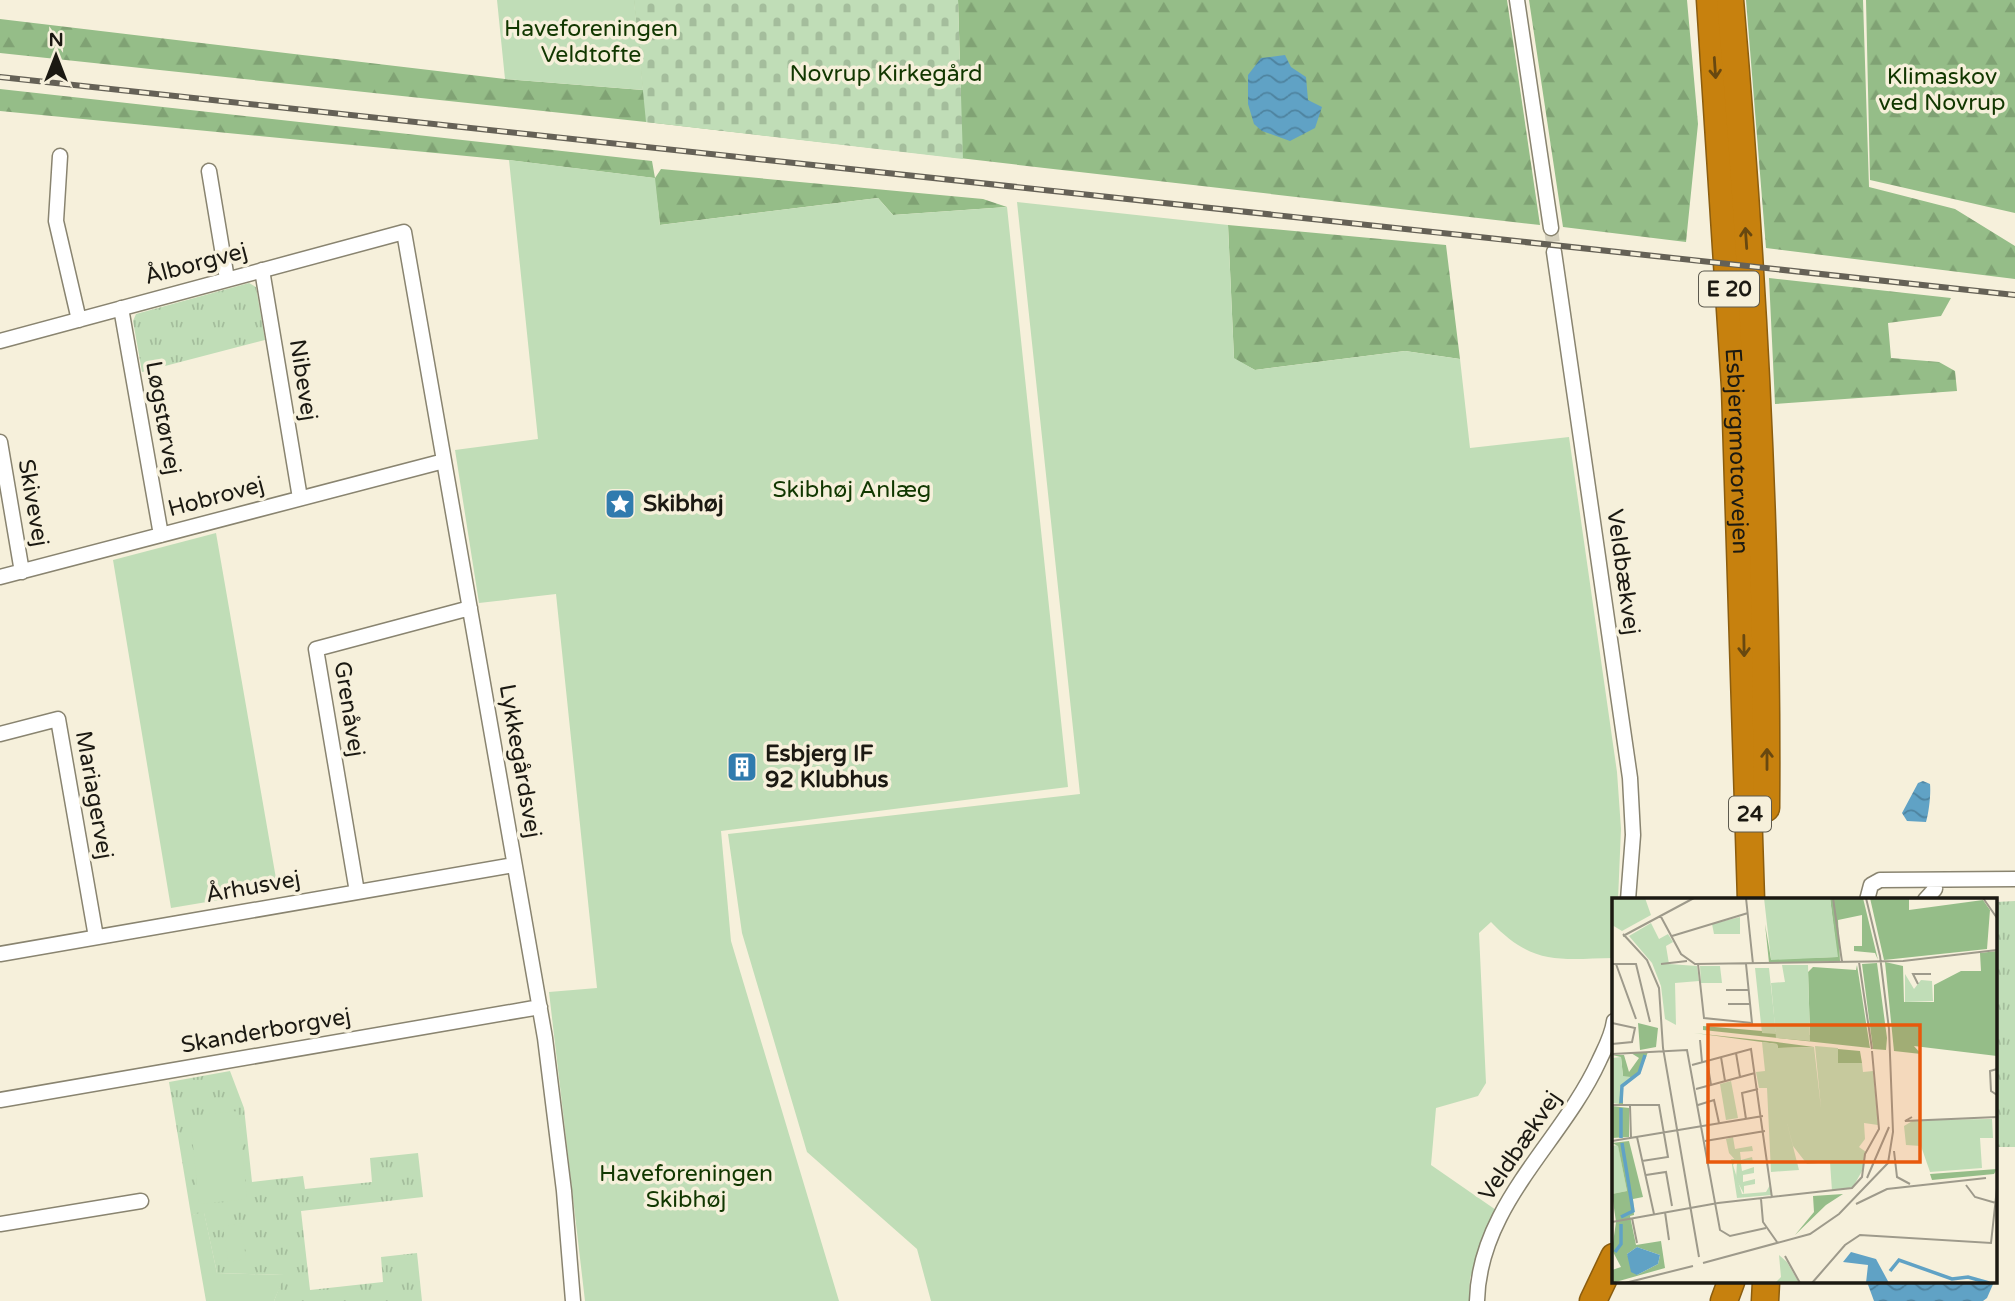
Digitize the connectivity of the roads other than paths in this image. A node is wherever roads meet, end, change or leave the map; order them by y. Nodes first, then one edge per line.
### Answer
1 (1517, 0) edge
2 (1710, 0) edge
3 (1730, 0) edge
4 (60, 156) dead end
5 (209, 171) dead end
6 (1551, 228) tunnel mouth
7 (404, 232) joint
8 (1554, 252) tunnel mouth
9 (262, 270) junction
10 (227, 279) junction
11 (121, 308) junction
12 (79, 320) junction
13 (0, 341) edge
14 (0, 442) edge
15 (444, 461) junction
16 (300, 498) junction
17 (161, 535) junction
18 (22, 572) junction
19 (0, 577) edge
20 (470, 608) junction
21 (1746, 727) junction
22 (0, 734) edge
23 (514, 865) junction
24 (2015, 879) edge
25 (1934, 880) junction
26 (356, 892) junction
27 (1628, 898) edge
28 (1733, 898) edge
29 (1751, 898) edge
30 (1766, 898) edge
31 (1868, 898) edge
32 (1927, 898) edge
33 (96, 937) junction
34 (0, 954) edge
35 (540, 1007) junction
36 (1612, 1026) edge
37 (0, 1100) edge
38 (141, 1201) dead end
39 (0, 1224) edge
40 (1612, 1261) edge
41 (1714, 1284) edge
42 (1730, 1284) edge
43 (573, 1301) edge
44 (1477, 1301) edge
45 (1593, 1301) edge
46 (1708, 1301) edge
47 (1724, 1301) edge

1 - 6 street
2 -> 21 highway, Esbjergmotorvejen / E 20
30 -> 3 highway, Esbjergmotorvejen / E 20
4 - 12 street
5 - 10 street
7 - 9 street, Ålborgvej
7 - 15 street, Lykkegårdsvej
8 - 27 street, Veldbækvej
9 - 10 street, Ålborgvej
9 - 16 street, Nibevej
10 - 11 street, Ålborgvej
11 - 12 street, Ålborgvej
11 - 17 street, Løgstørvej
12 - 13 street, Ålborgvej
14 - 18 street, Skivevej
15 - 16 street, Hobrovej
15 - 20 street, Lykkegårdsvej
16 - 17 street, Hobrovej
17 - 18 street, Hobrovej
18 - 19 street, Hobrovej
20 - 23 street, Lykkegårdsvej
20 - 26 street, Grenåvej
21 - 28 highway, E 20
21 - 29 highway, Esbjergmotorvejen / 24
22 - 33 street, Mariagervej
23 - 26 street, Århusvej
23 - 35 street, Lykkegårdsvej
24 - 25 street
25 - 31 street
25 - 32 street
26 - 33 street, Århusvej
33 - 34 street, Århusvej
35 - 37 street, Skanderborgvej
35 - 43 street, Lykkegårdsvej
36 - 44 street, Veldbækvej
38 - 39 street
40 - 45 highway
41 - 46 highway
42 - 47 highway

